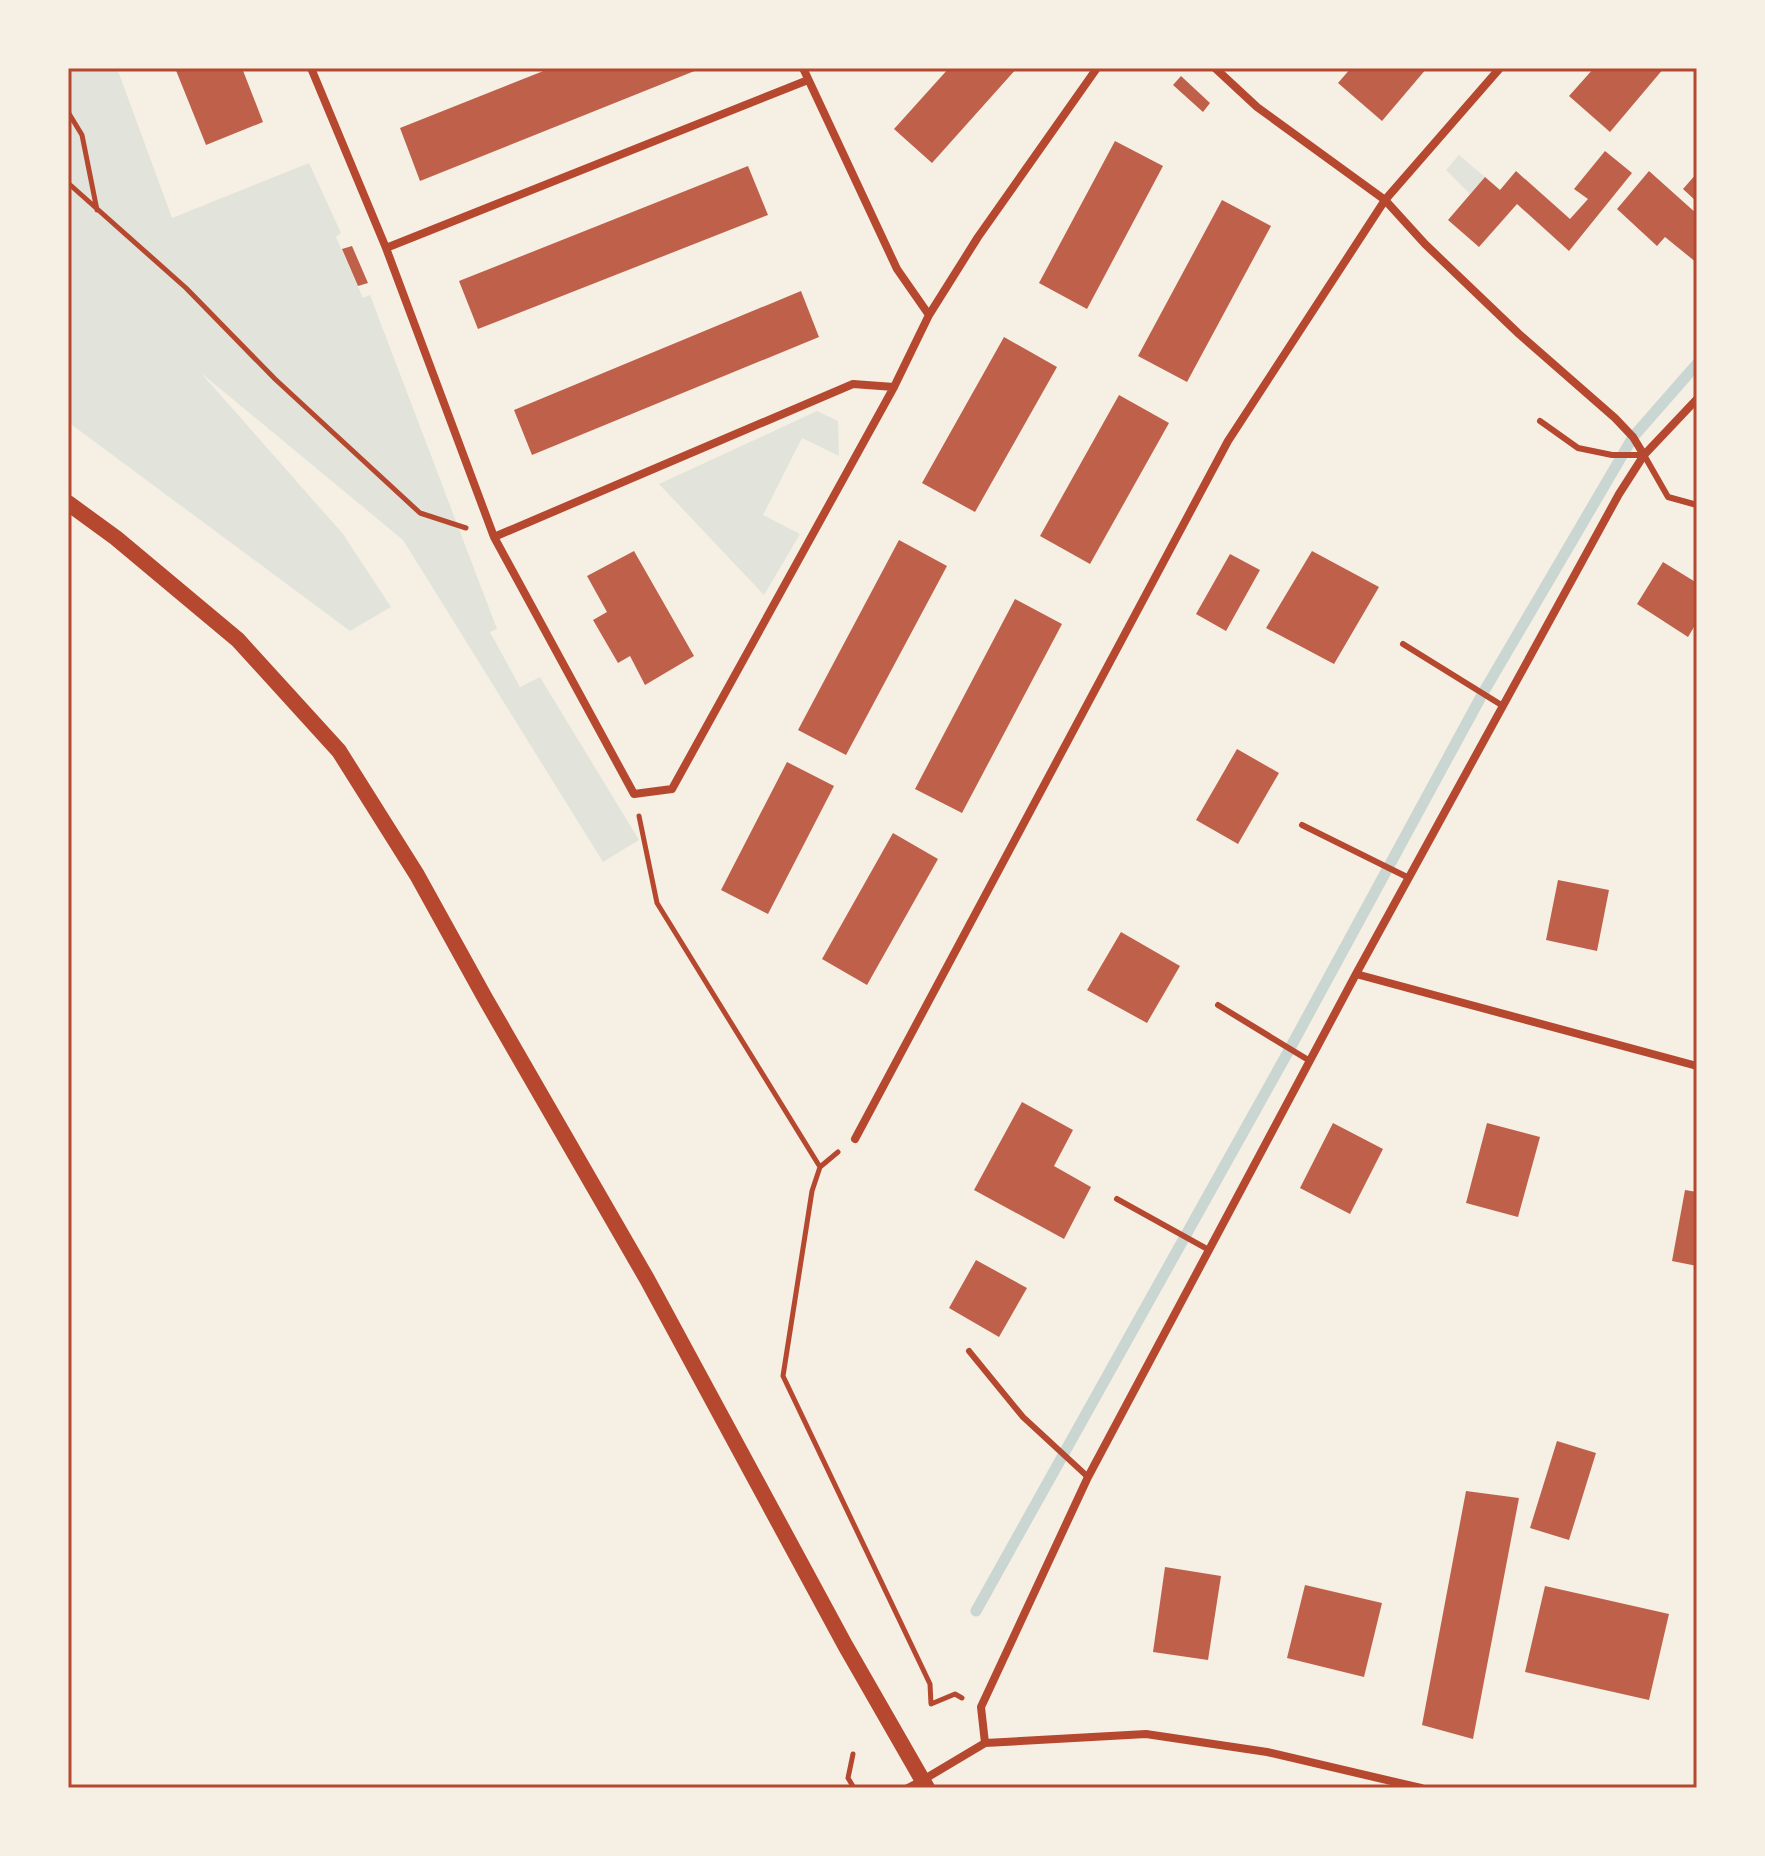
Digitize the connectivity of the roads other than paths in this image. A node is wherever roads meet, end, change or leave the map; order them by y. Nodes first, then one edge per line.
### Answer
1 (311, 68) edge
2 (803, 68) edge
3 (1097, 68) edge
4 (1215, 68) edge
5 (1500, 68) edge
6 (808, 80) junction
7 (1385, 200) junction
8 (386, 248) junction
9 (929, 315) junction
10 (894, 387) junction
11 (1697, 399) edge
12 (1540, 421) dead end
13 (1644, 455) junction
14 (68, 503) edge
15 (1697, 505) edge
16 (494, 537) junction
17 (1403, 644) dead end
18 (1503, 706) junction
19 (1302, 825) dead end
20 (1409, 878) junction
21 (1356, 974) junction
22 (1218, 1005) dead end
23 (1310, 1061) junction
24 (1697, 1066) edge
25 (855, 1139) dead end
26 (1117, 1199) dead end
27 (1209, 1250) junction
28 (969, 1351) dead end
29 (1088, 1477) junction
30 (985, 1743) junction
31 (925, 1784) edge
32 (906, 1788) edge
33 (1421, 1788) edge

1 - 8 street
2 - 6 street
3 - 9 street
4 - 7 street
5 - 7 street
6 - 8 street
6 - 9 street
7 - 13 street
7 - 25 street
8 - 16 street
9 - 10 street
10 - 16 street
10 - 16 street
11 - 13 street
12 - 13 lane
13 - 15 lane
13 - 18 street
14 - 31 main road
17 - 18 lane
18 - 20 street
19 - 20 lane
20 - 21 street
21 - 23 street
21 - 24 street
22 - 23 lane
23 - 27 street
26 - 27 lane
27 - 29 street
28 - 29 lane
29 - 30 street
30 - 31 street
30 - 33 street
31 - 32 lane

